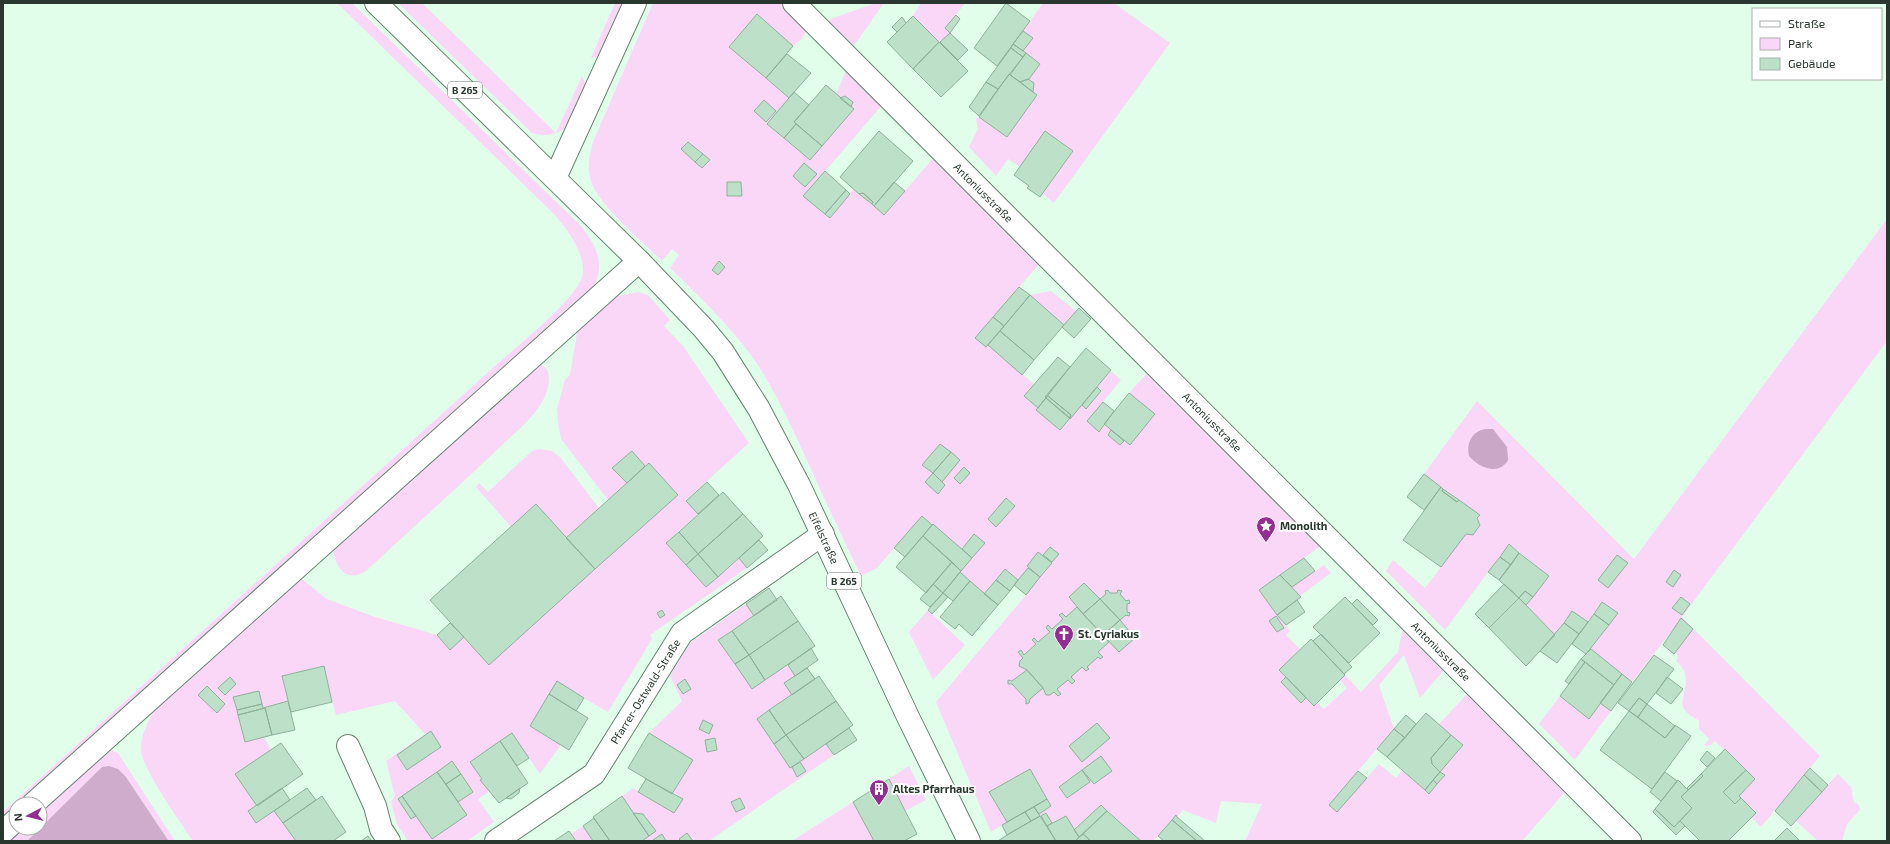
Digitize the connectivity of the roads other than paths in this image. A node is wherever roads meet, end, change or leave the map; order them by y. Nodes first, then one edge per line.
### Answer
1 (376, 3) edge
2 (635, 3) edge
3 (794, 3) edge
4 (555, 178) junction
5 (640, 261) junction
6 (823, 534) junction
7 (348, 746) dead end
8 (42, 796) edge
9 (389, 841) edge
10 (496, 841) edge
11 (969, 841) edge
12 (1630, 841) edge

1 - 4 street, B 265
2 - 4 street
3 - 12 street, Antoniusstraße
4 - 5 street, B 265
5 - 6 street, Eifelstraße / B 265
5 - 8 street
6 - 10 street, Pfarrer-Ostwald-Straße
6 - 11 street, Eifelstraße / B 265
7 - 9 street

